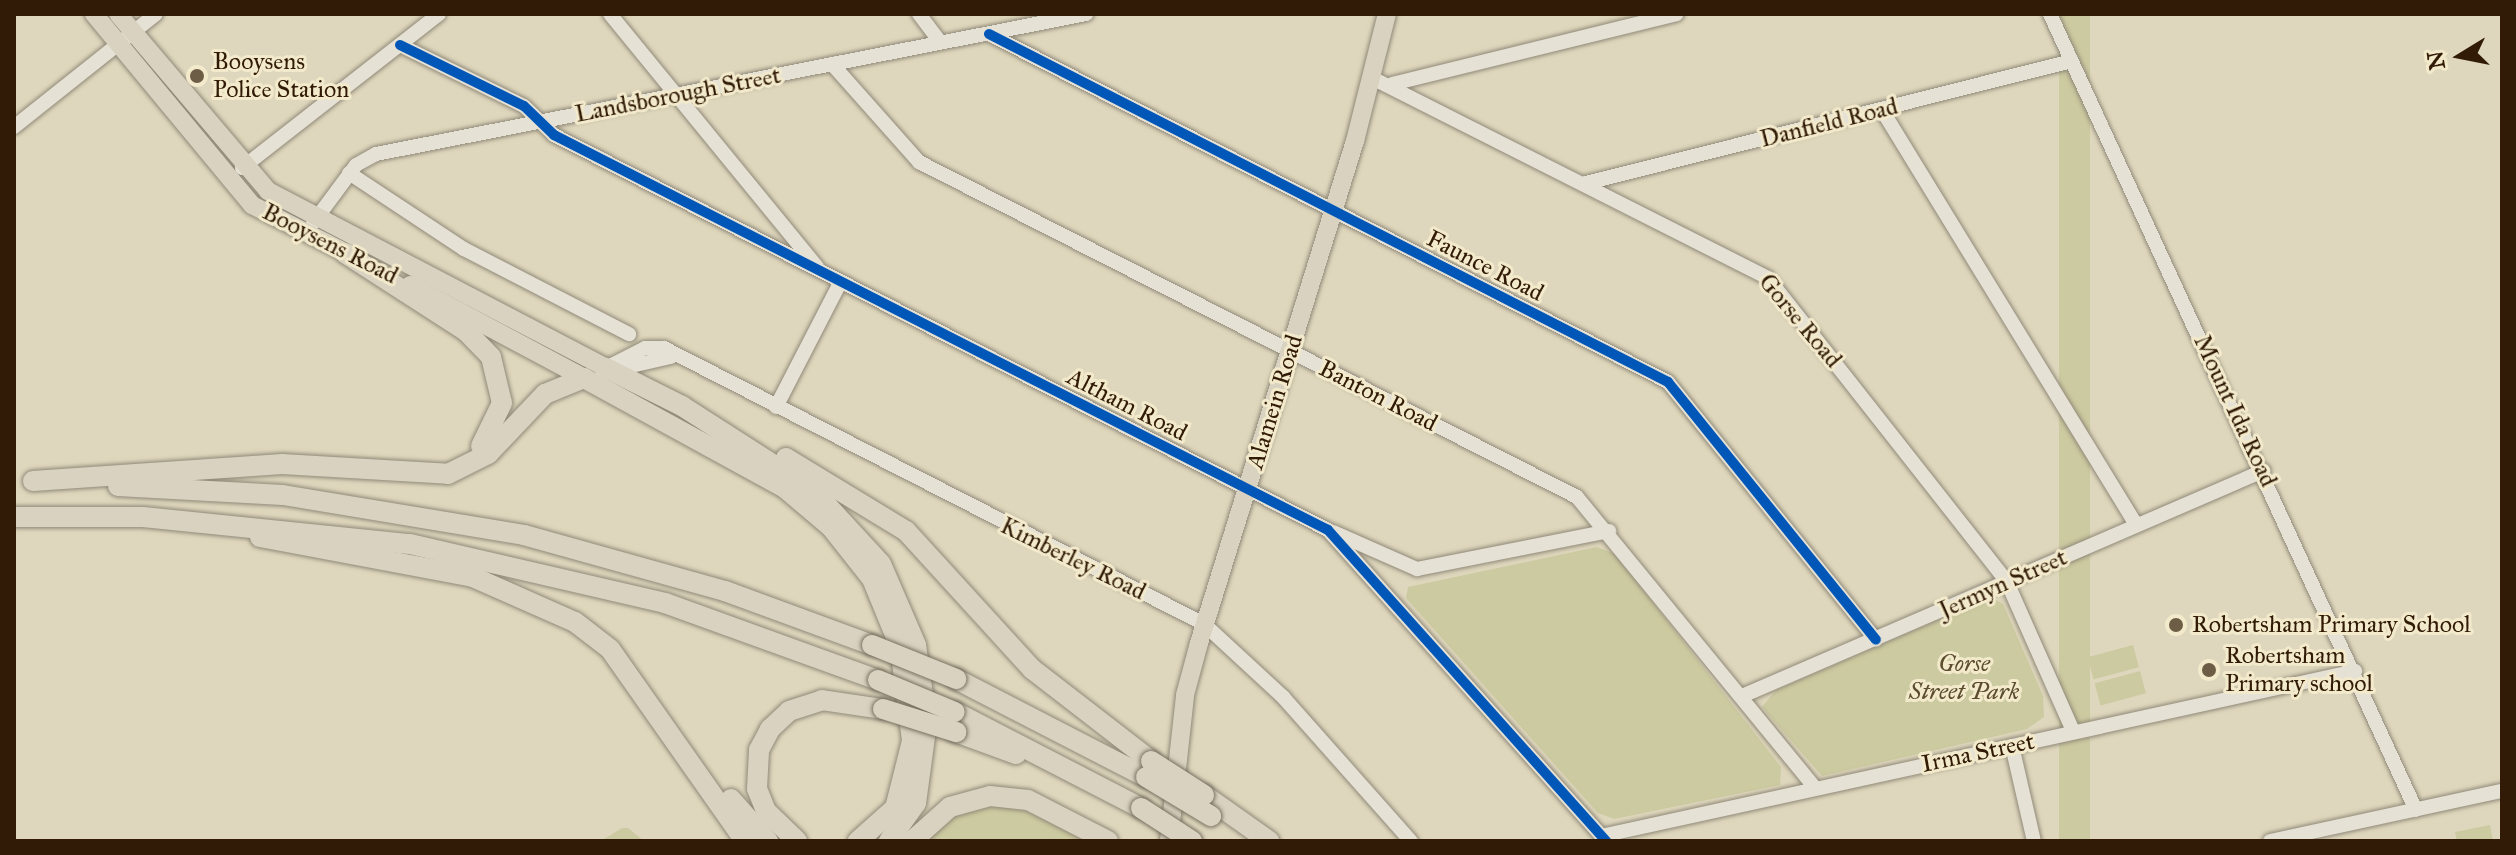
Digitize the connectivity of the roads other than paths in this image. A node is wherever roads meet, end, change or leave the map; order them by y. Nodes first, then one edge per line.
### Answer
1 (94, 14) edge
2 (118, 14) edge
3 (156, 14) edge
4 (439, 14) edge
5 (610, 14) edge
6 (919, 14) edge
7 (1086, 14) edge
8 (1387, 14) edge
9 (1677, 14) edge
10 (2050, 14) edge
11 (1057, 18) edge
12 (133, 33) junction
13 (989, 34) junction
14 (940, 42) junction
15 (118, 45) junction
16 (400, 45) junction
17 (2072, 61) junction
18 (832, 64) junction
19 (1383, 81) junction
20 (670, 95) junction
21 (1882, 110) junction
22 (539, 123) junction
23 (14, 127) edge
24 (242, 168) junction
25 (349, 173) junction
26 (1586, 183) junction
27 (1332, 211) junction
28 (317, 217) junction
29 (305, 234) junction
30 (345, 253) junction
31 (820, 271) junction
32 (840, 283) junction
33 (629, 334) dead end
34 (1291, 351) junction
35 (609, 369) junction
36 (584, 378) junction
37 (682, 406) junction
38 (776, 407) junction
39 (2263, 471) junction
40 (407, 472) junction
41 (24, 482) edge
42 (1248, 487) junction
43 (14, 517) edge
44 (143, 517) junction
45 (2136, 525) junction
46 (1328, 530) junction
47 (1609, 531) junction
48 (2007, 582) junction
49 (1204, 624) junction
50 (1876, 640) junction
51 (610, 649) junction
52 (2355, 671) junction
53 (1742, 696) junction
54 (955, 722) junction
55 (2073, 731) junction
56 (2012, 746) junction
57 (1149, 769) junction
58 (1815, 788) junction
59 (2502, 791) edge
60 (2416, 810) junction
61 (2324, 835) edge
62 (1603, 838) edge
63 (745, 841) edge
64 (768, 841) edge
65 (797, 841) edge
66 (858, 841) edge
67 (889, 841) edge
68 (912, 841) edge
69 (1108, 841) edge
70 (1169, 841) edge
71 (1192, 841) edge
72 (1249, 841) edge
73 (1269, 841) edge
74 (1411, 841) edge
75 (2034, 841) edge
76 (2270, 841) edge

1 - 15 main road, Booysens Road
2 - 12 main road, Booysens Road
3 - 12 street
4 - 16 street
5 - 20 street, Altham Road
6 - 14 street
7 - 11 street, Landsborough Street
8 - 19 main road, Alamein Road
9 - 19 street
10 - 17 street, Mount Ida Road
11 - 13 street, Landsborough Street
12 - 15 street
12 - 24 main road, Booysens Road
13 - 14 street, Landsborough Street
13 - 27 street, Faunce Road
14 - 18 street, Landsborough Street
15 - 23 street
15 - 29 main road, Booysens Road
16 - 22 street, Altham Road
16 - 24 street
17 - 21 street, Danfield Road
17 - 39 street, Mount Ida Road
18 - 20 street, Landsborough Street
18 - 34 street, Banton Road
19 - 26 street, Gorse Road
19 - 27 main road, Alamein Road
20 - 22 street, Landsborough Street
20 - 31 street, Altham Road
21 - 26 street, Danfield Road
21 - 45 street
22 - 25 street, Landsborough Street
22 - 31 street, Altham Road
24 - 28 main road, Booysens Road
25 - 28 street, Landsborough Street
25 - 33 street
26 - 48 street, Gorse Road
27 - 34 main road, Alamein Road
27 - 50 street, Faunce Road
28 - 29 street, Landsborough Street
28 - 35 main road, Booysens Road
29 - 30 main road, Booysens Road
30 - 36 main road, Booysens Road
30 - 40 highway
31 - 32 street, Altham Road
32 - 38 street
32 - 42 street, Altham Road
34 - 42 main road, Alamein Road
34 - 47 street, Banton Road
35 - 36 street, Kimberley Road
35 - 37 highway
35 - 38 street, Kimberley Road
36 - 40 highway
36 - 66 highway
37 - 57 highway
37 - 67 highway
38 - 49 street, Kimberley Road
39 - 45 street, Jermyn Street
39 - 52 street, Mount Ida Road
40 - 41 highway
41 - 57 highway, bridge
42 - 46 street, Altham Road
42 - 49 main road, Alamein Road
43 - 44 highway
44 - 51 highway
44 - 54 highway, bridge
45 - 48 street, Jermyn Street
46 - 47 street
46 - 62 street, Altham Road
47 - 53 street, Banton Road
48 - 50 street, Jermyn Street
48 - 55 street, Gorse Road
49 - 70 main road, Alamein Road
49 - 74 street, Kimberley Road
50 - 53 street, Jermyn Street
51 - 63 highway
51 - 64 highway
52 - 55 street, Irma Street
52 - 60 street, Mount Ida Road
53 - 58 street, Banton Road
54 - 65 highway, bridge
54 - 71 highway, bridge
55 - 56 street, Irma Street
56 - 58 street, Irma Street
56 - 75 street
57 - 72 highway, bridge
57 - 73 highway, bridge
58 - 62 street, Irma Street
59 - 60 street
60 - 61 street
61 - 76 street
68 - 69 highway

